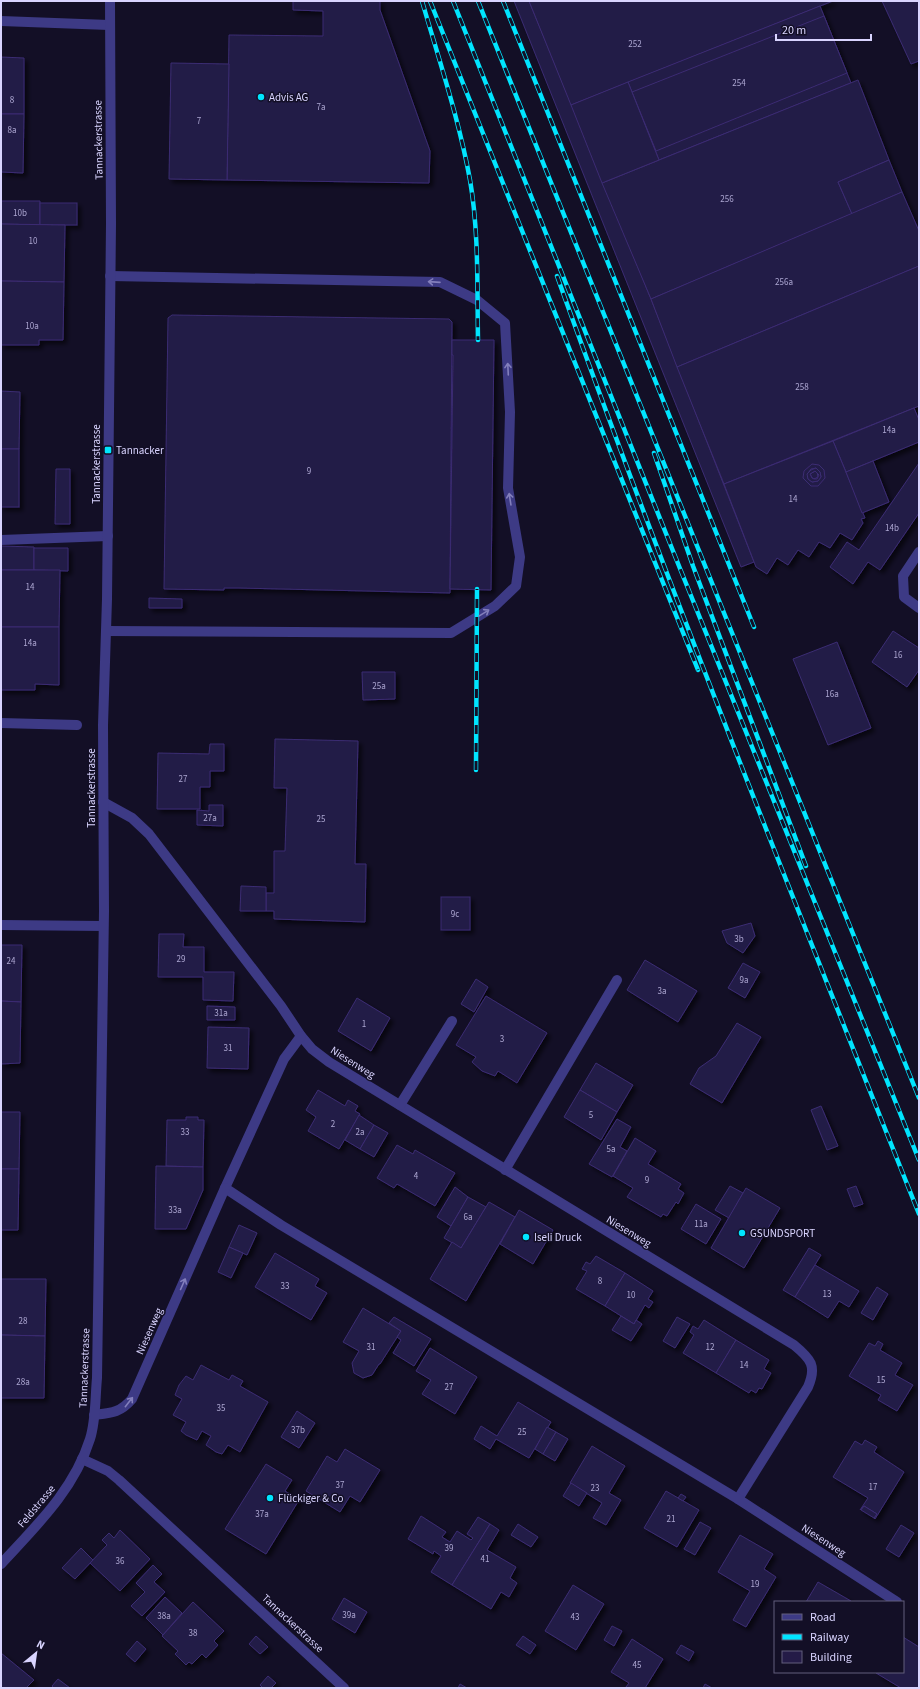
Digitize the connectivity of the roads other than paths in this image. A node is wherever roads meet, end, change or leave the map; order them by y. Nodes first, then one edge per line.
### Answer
1 (110, 1) edge
2 (1, 21) edge
3 (109, 25) junction
4 (110, 276) junction
5 (108, 536) junction
6 (1, 540) edge
7 (919, 552) edge
8 (919, 608) edge
9 (106, 631) junction
10 (1, 723) edge
11 (77, 725) dead end
12 (103, 802) junction
13 (1, 924) edge
14 (103, 926) junction
15 (617, 980) dead end
16 (452, 1021) dead end
17 (301, 1036) junction
18 (400, 1105) junction
19 (505, 1170) junction
20 (225, 1188) junction
21 (94, 1415) junction
22 (82, 1458) junction
23 (738, 1499) junction
24 (1, 1564) edge
25 (895, 1601) edge
26 (344, 1688) edge

1 - 3 street, Tannackerstrasse
2 - 3 street
3 - 4 street, Tannackerstrasse
4 - 5 street, Tannackerstrasse
9 -> 4 street
5 - 6 street
5 - 9 street, Tannackerstrasse
7 - 8 street
9 - 12 street, Tannackerstrasse
10 - 11 street
12 - 14 street, Tannackerstrasse
12 - 17 street, Niesenweg
13 - 14 street
14 - 21 street, Tannackerstrasse
15 - 19 street
16 - 18 street
17 - 18 street, Niesenweg
17 - 20 street, Niesenweg
18 - 19 street, Niesenweg
19 - 23 street, Niesenweg
21 -> 20 street, Niesenweg
20 - 23 street, Niesenweg
21 - 22 street, Tannackerstrasse
22 - 24 street, Feldstrasse
22 - 26 street, Tannackerstrasse
23 - 25 street, Niesenweg

